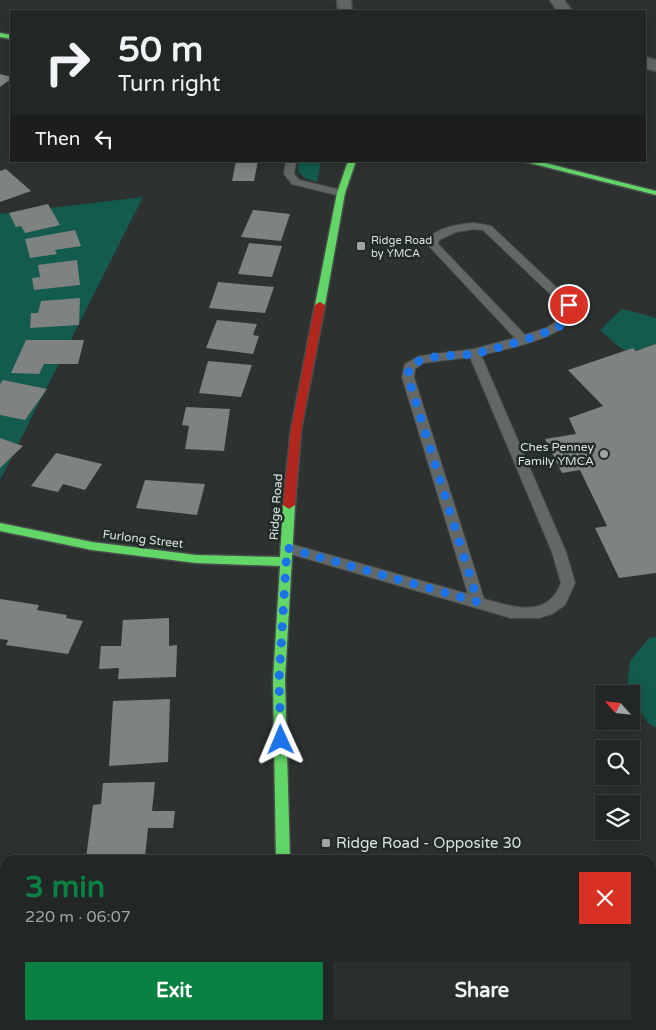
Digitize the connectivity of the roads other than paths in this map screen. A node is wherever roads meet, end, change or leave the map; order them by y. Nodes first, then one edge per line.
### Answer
1 (291, 162) edge
2 (352, 162) edge
3 (530, 162) edge
4 (341, 193) junction
5 (656, 193) edge
6 (522, 339) junction
7 (474, 354) junction
8 (0, 527) edge
9 (287, 548) junction
10 (285, 562) junction
11 (478, 602) junction
12 (284, 855) edge

1 - 4 lane
2 - 4 street, Ridge Road
3 - 5 street
4 - 9 street, Ridge Road
6 - 6 lane
6 - 7 lane
7 - 11 lane
7 - 11 lane
8 - 10 street, Furlong Street
9 - 10 street, Ridge Road
9 - 11 lane
10 - 12 street, Ridge Road

